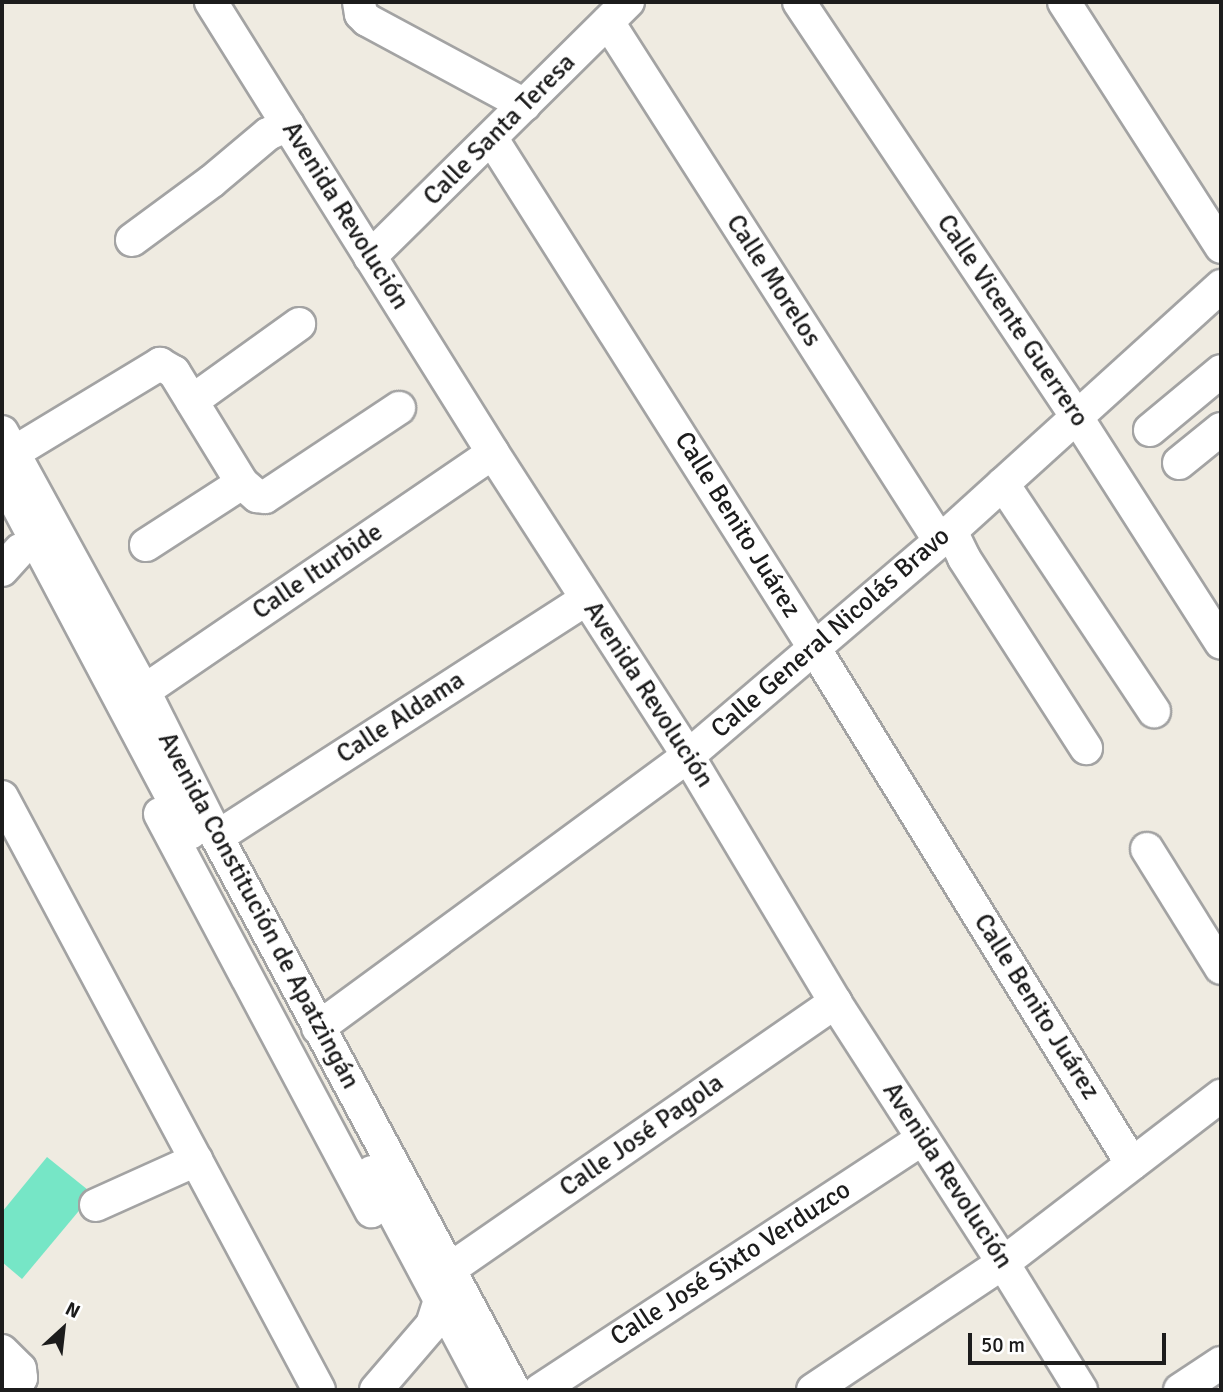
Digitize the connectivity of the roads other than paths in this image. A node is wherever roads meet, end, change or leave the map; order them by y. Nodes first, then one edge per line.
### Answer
1 (211, 2) edge
2 (359, 2) edge
3 (799, 2) edge
4 (1064, 2) edge
5 (618, 12) edge
6 (525, 105) junction
7 (288, 125) junction
8 (492, 139) junction
9 (132, 240) dead end
10 (1221, 247) edge
11 (370, 257) junction
12 (1216, 301) edge
13 (299, 324) dead end
14 (1221, 371) edge
15 (192, 401) junction
16 (399, 408) dead end
17 (1076, 416) junction
18 (1221, 429) edge
19 (1150, 430) dead end
20 (493, 453) junction
21 (6, 454) edge
22 (1179, 463) dead end
23 (242, 483) junction
24 (1003, 484) junction
25 (2, 517) edge
26 (945, 535) junction
27 (146, 545) dead end
28 (11, 560) edge
29 (586, 599) junction
30 (1221, 643) edge
31 (813, 646) junction
32 (144, 691) junction
33 (1154, 711) dead end
34 (1086, 748) dead end
35 (688, 756) junction
36 (2, 797) edge
37 (217, 837) junction
38 (1147, 849) dead end
39 (1221, 968) edge
40 (835, 1002) junction
41 (318, 1028) junction
42 (1221, 1096) edge
43 (923, 1138) junction
44 (196, 1160) junction
45 (1132, 1164) junction
46 (96, 1205) dead end
47 (1003, 1263) junction
48 (450, 1269) junction
49 (436, 1313) junction
50 (2, 1351) edge
51 (1221, 1363) edge
52 (13, 1390) edge
53 (319, 1390) edge
54 (376, 1390) edge
55 (466, 1390) edge
56 (488, 1390) edge
57 (514, 1390) edge
58 (540, 1390) edge
59 (813, 1390) edge
60 (1081, 1390) edge
61 (1181, 1390) edge

1 - 7 street, Avenida Revolución
2 - 6 street
3 - 17 street, Calle Vicente Guerrero
4 - 10 street
5 - 6 street, Calle Santa Teresa
5 - 26 street, Calle Morelos
6 - 8 street, Calle Santa Teresa
7 - 9 street
7 - 11 street, Avenida Revolución
8 - 11 street, Calle Santa Teresa
8 - 31 street, Calle Benito Juárez
11 - 20 street, Avenida Revolución
12 - 17 street, Calle General Nicolás Bravo
13 - 15 street
14 - 19 street
15 - 21 street
15 - 23 street
16 - 23 street
17 - 24 street, Calle General Nicolás Bravo
17 - 30 street, Calle Vicente Guerrero
18 - 22 street
20 - 29 street, Avenida Revolución
20 - 32 street, Calle Iturbide
21 - 32 street, Avenida Constitución de Apatzingán
21 - 49 street, Avenida Constitución de Apatzingán
23 - 27 street
24 - 26 street, Calle General Nicolás Bravo
24 - 33 street
25 - 28 street, Avenida Constitución de Apatzingán
26 - 31 street, Calle General Nicolás Bravo
26 - 34 street, Calle Morelos
28 - 49 street, Avenida Constitución de Apatzingán
29 - 35 street, Avenida Revolución
29 - 37 street, Calle Aldama
31 - 35 street, Calle General Nicolás Bravo
31 - 45 street, Calle Benito Juárez
32 - 37 street, Avenida Constitución de Apatzingán
35 - 40 street, Avenida Revolución
35 - 41 street, Calle General Nicolás Bravo
36 - 44 street
37 - 41 street, Avenida Constitución de Apatzingán
38 - 39 street
40 - 43 street, Avenida Revolución
40 - 48 street, Calle José Pagola
41 - 48 street, Avenida Constitución de Apatzingán
42 - 45 street
43 - 47 street, Avenida Revolución
43 - 58 street, Calle José Sixto Verduzco
44 - 46 street
44 - 53 street
45 - 47 street
47 - 59 street
47 - 60 street, Avenida Revolución
48 - 49 street
48 - 57 street, Avenida Constitución de Apatzingán
49 - 54 street
49 - 55 street, Avenida Constitución de Apatzingán
49 - 56 street, Avenida Constitución de Apatzingán
50 - 52 street
51 - 61 street

